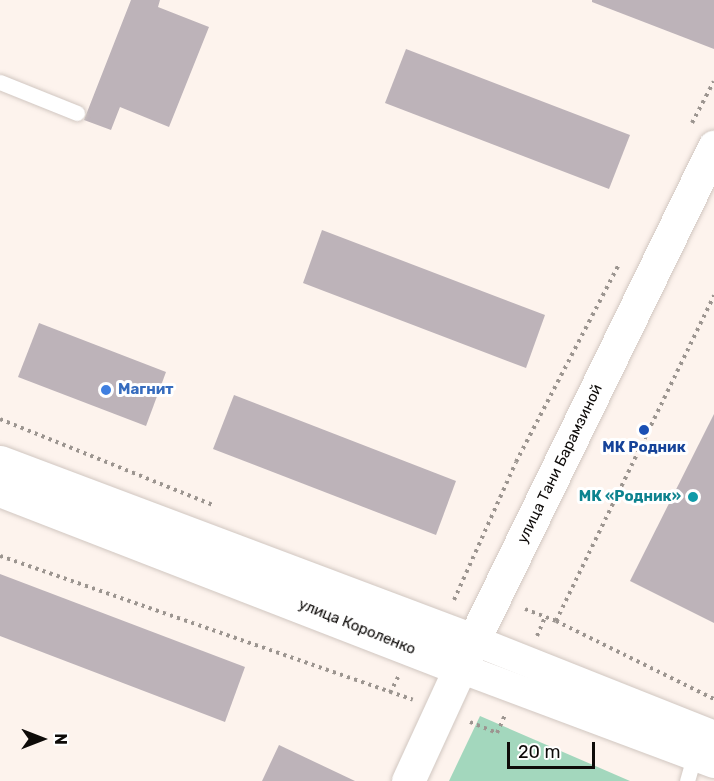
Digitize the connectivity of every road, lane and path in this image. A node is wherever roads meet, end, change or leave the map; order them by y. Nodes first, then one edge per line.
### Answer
1 (714, 81) edge
2 (0, 82) edge
3 (76, 113) dead end
4 (700, 141) edge
5 (620, 261) dead end
6 (714, 295) edge
7 (0, 419) edge
8 (0, 462) edge
9 (0, 490) edge
10 (218, 508) dead end
11 (0, 556) edge
12 (463, 583) junction
13 (496, 597) junction
14 (446, 598) dead end
15 (556, 621) junction
16 (466, 654) junction
17 (714, 699) edge
18 (440, 711) junction
19 (497, 734) dead end
20 (702, 759) edge
21 (408, 781) edge

1 - 4 path
2 - 3 lane
4 - 13 street, улица Тани Барамзиной
5 - 12 path
6 - 15 path
7 - 10 path
8 - 16 street, улица Короленко
9 - 16 street, улица Короленко
11 - 18 path
12 - 13 path
12 - 14 path
13 - 15 path
13 - 16 street, улица Тани Барамзиной
15 - 17 path
16 - 18 street, улица Тани Барамзиной
16 - 20 street, улица Короленко
16 - 20 street, улица Короленко
18 - 19 path
18 - 21 street, улица Тани Барамзиной

